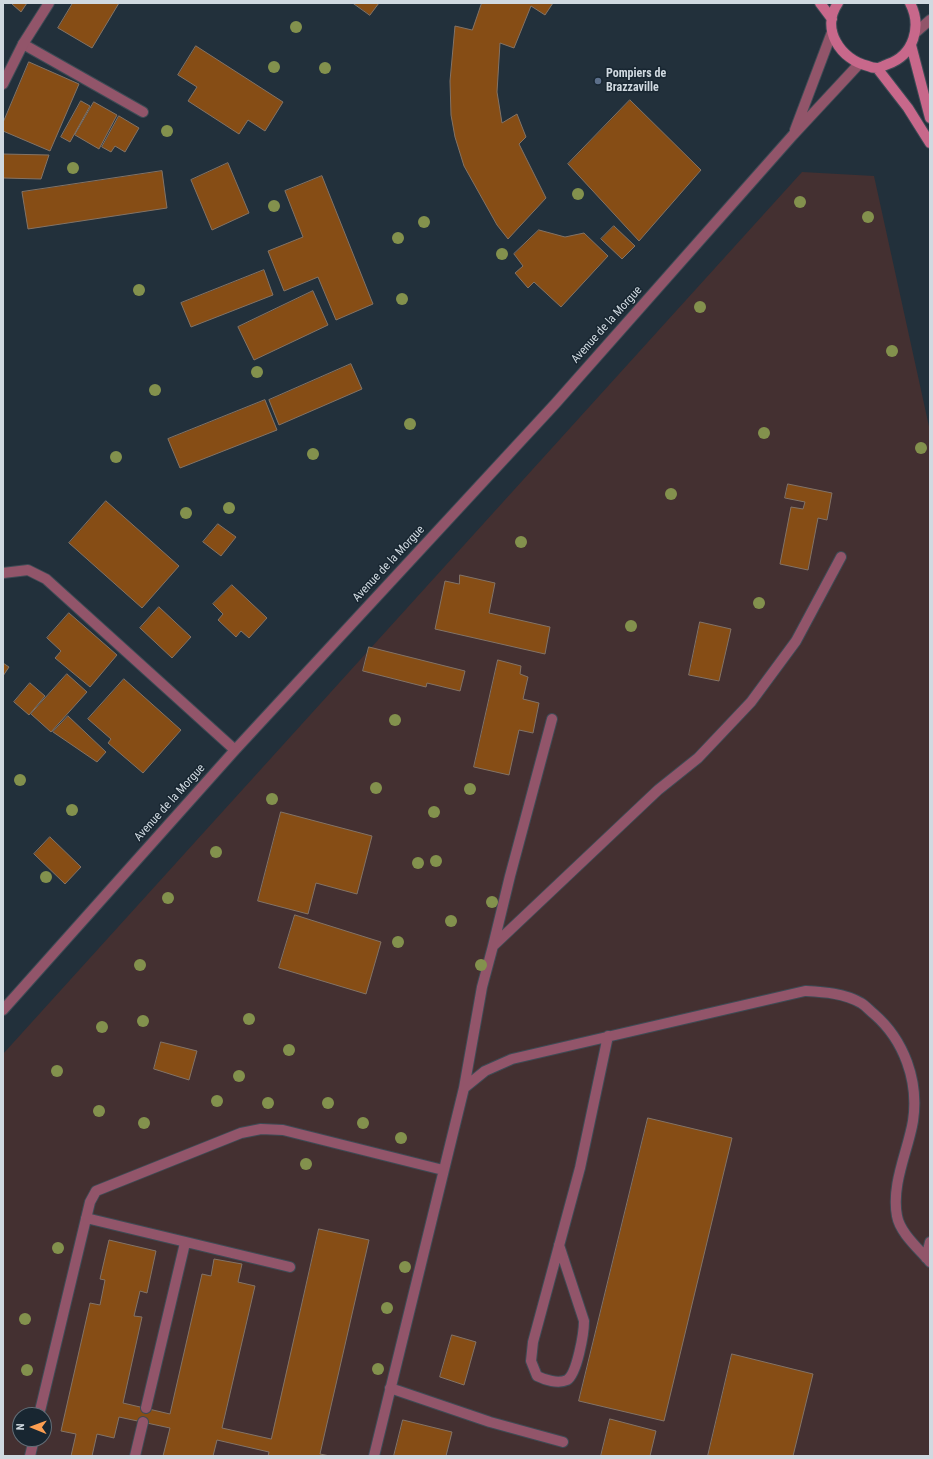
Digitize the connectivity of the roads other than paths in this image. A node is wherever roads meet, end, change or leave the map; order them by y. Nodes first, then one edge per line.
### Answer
1 (49, 3) edge
2 (820, 3) edge
3 (838, 3) edge
4 (910, 3) edge
5 (832, 19) junction
6 (930, 20) edge
7 (832, 32) junction
8 (915, 34) junction
9 (23, 44) junction
10 (911, 45) junction
11 (860, 64) junction
12 (877, 68) junction
13 (3, 84) edge
14 (143, 112) dead end
15 (930, 118) edge
16 (793, 135) junction
17 (930, 143) edge
18 (841, 557) dead end
19 (3, 573) edge
20 (552, 719) dead end
21 (235, 750) junction
22 (494, 946) junction
23 (3, 1010) edge
24 (608, 1036) junction
25 (464, 1088) junction
26 (443, 1170) junction
27 (86, 1218) junction
28 (930, 1242) edge
29 (185, 1243) junction
30 (559, 1244) junction
31 (928, 1260) edge
32 (290, 1267) dead end
33 (390, 1388) junction
34 (41, 1407) edge
35 (146, 1408) dead end
36 (143, 1422) dead end
37 (563, 1442) dead end
38 (134, 1456) edge
39 (374, 1456) edge

1 - 9 street
2 - 5 main road
3 - 5 main road
4 - 8 main road
5 - 7 main road
6 - 8 street
7 - 11 main road
7 - 16 street, Avenue de la Morgue
8 - 10 main road
9 - 13 street
9 - 14 street
10 - 12 main road
10 - 15 main road
11 - 12 main road
11 - 16 street, Avenue de la Morgue
12 - 17 main road
16 - 21 street, Avenue de la Morgue
18 - 22 street
19 - 21 street
20 - 22 street
21 - 23 street, Avenue de la Morgue
22 - 25 street
24 - 25 street
24 - 30 street
24 - 31 street
25 - 26 street
26 - 27 street
26 - 33 street
27 - 29 street
27 - 34 street
28 - 31 street
29 - 32 street
29 - 35 street
30 - 30 street
33 - 37 street
33 - 39 street
36 - 38 street

